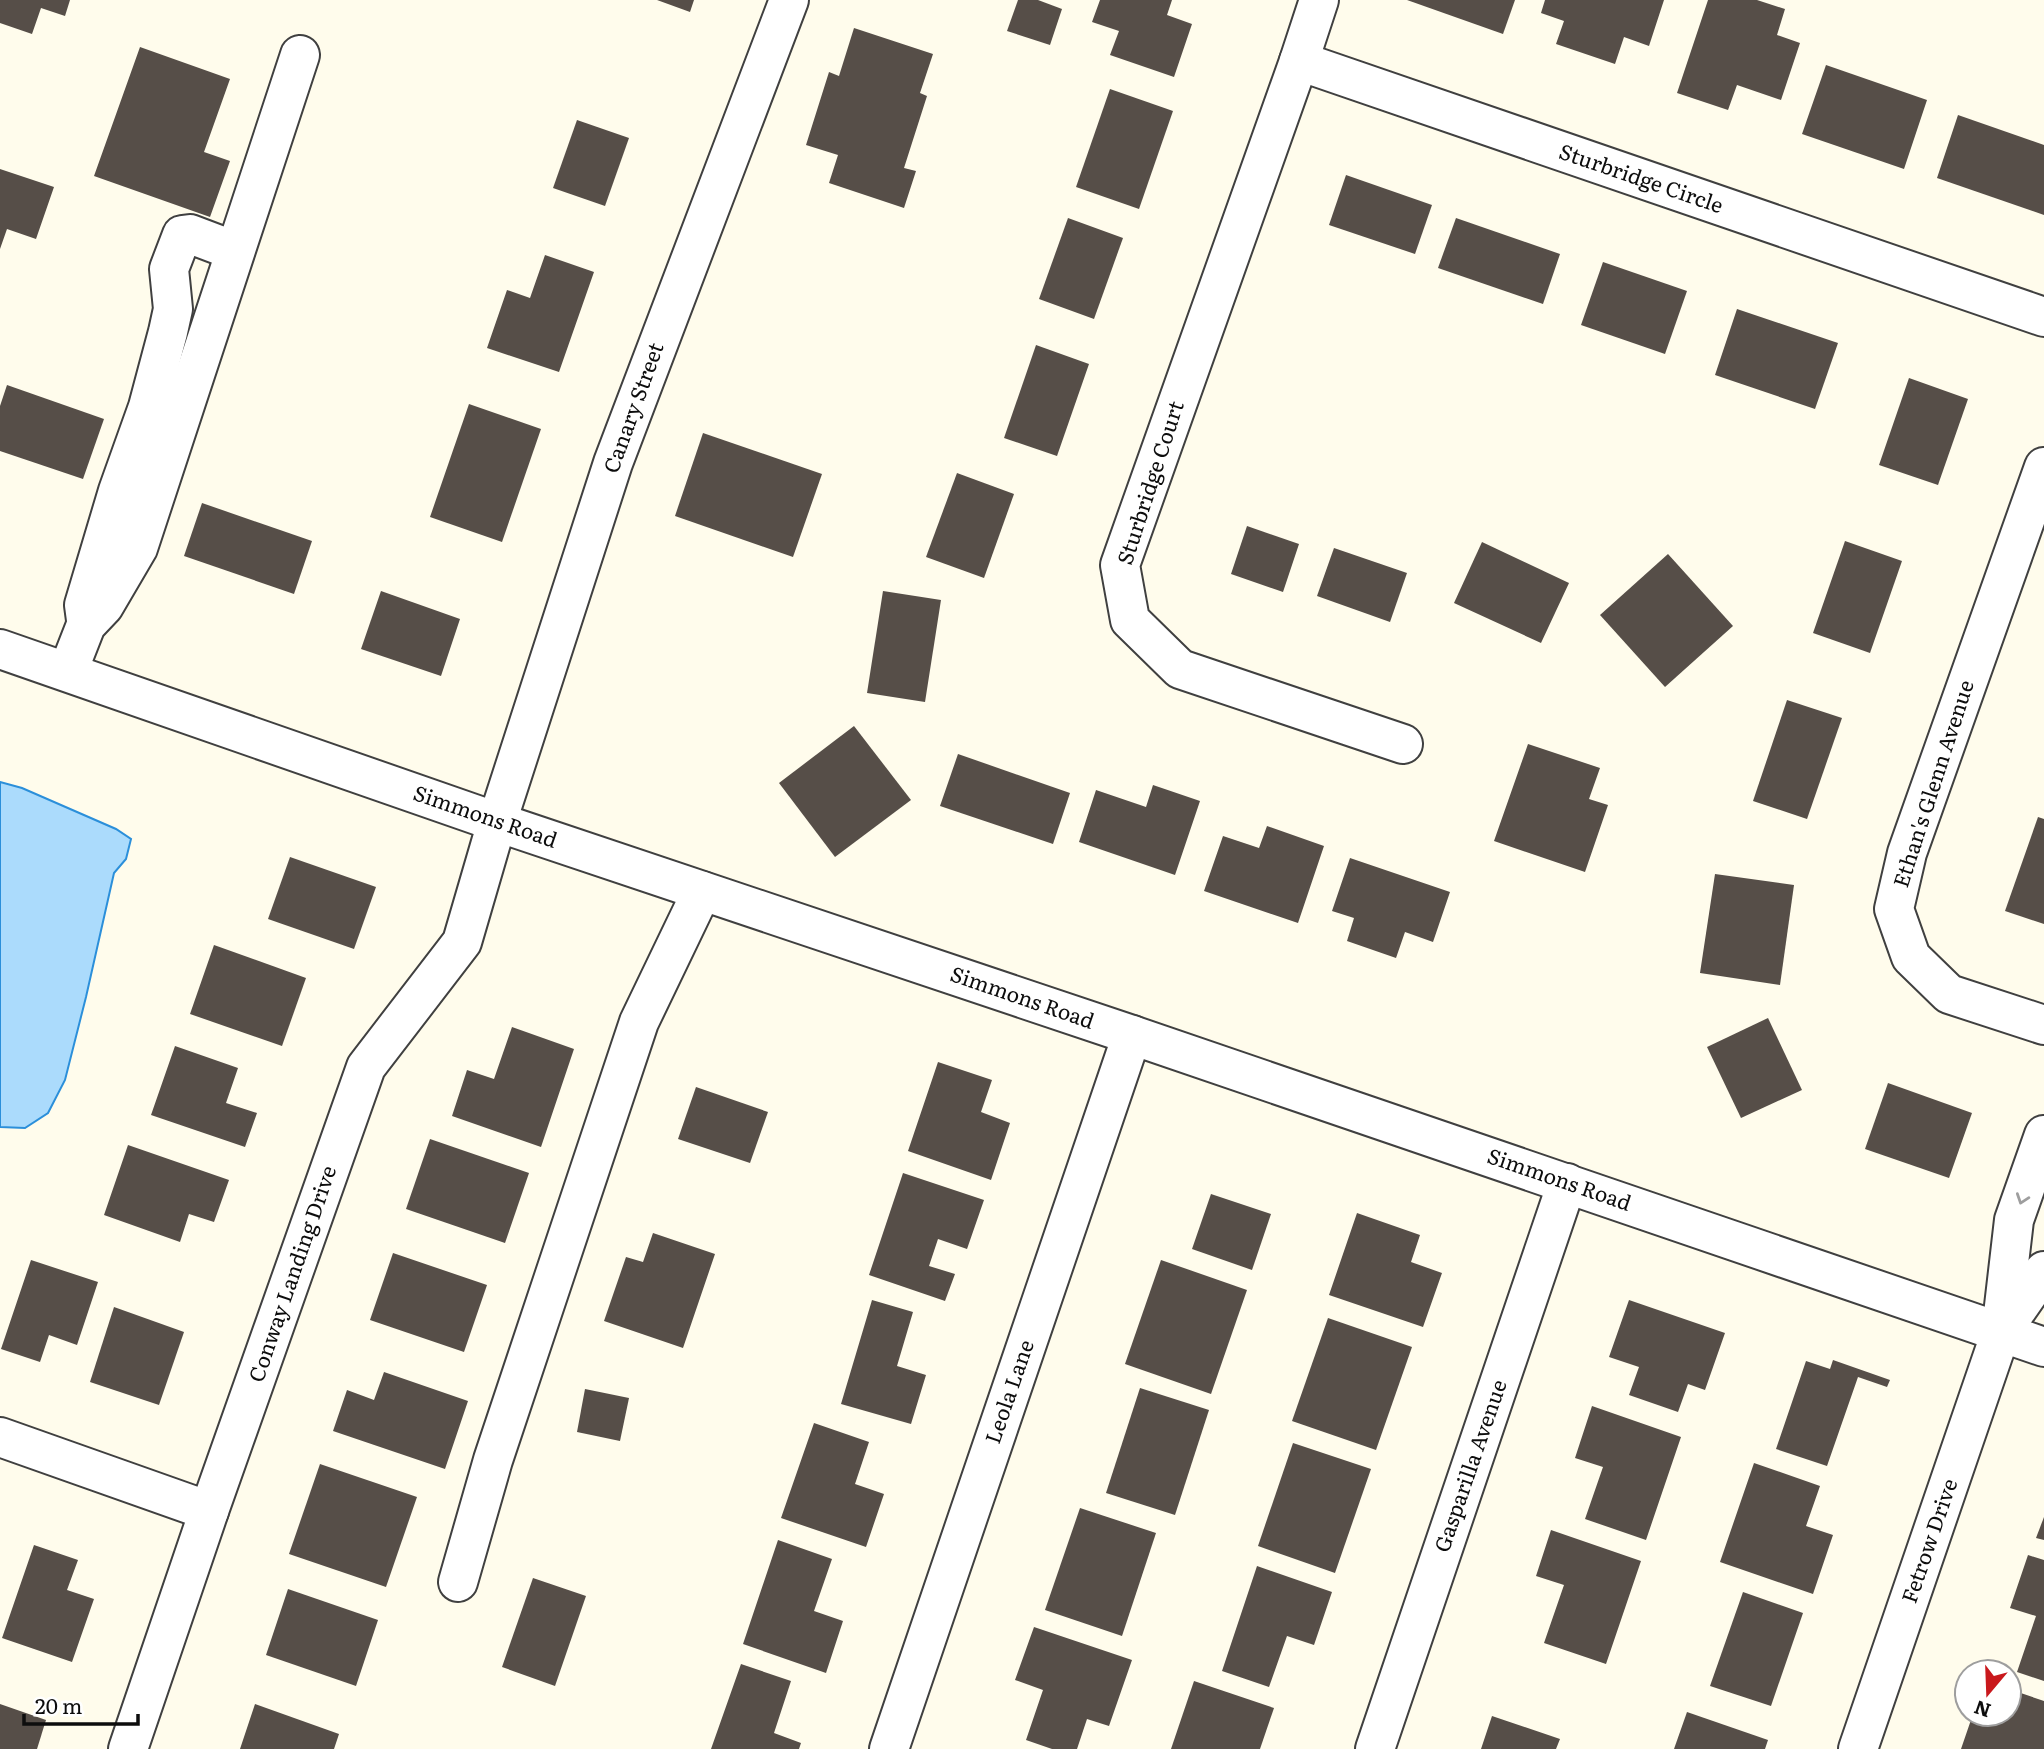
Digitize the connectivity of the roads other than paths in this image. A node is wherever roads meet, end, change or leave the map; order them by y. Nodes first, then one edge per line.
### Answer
1 (789, 0) edge
2 (1319, 0) edge
3 (300, 55) dead end
4 (1300, 61) junction
5 (235, 251) junction
6 (2044, 317) edge
7 (2044, 467) edge
8 (86, 625) junction
9 (0, 649) edge
10 (68, 671) junction
11 (1403, 744) dead end
12 (497, 822) junction
13 (702, 891) junction
14 (2044, 1025) edge
15 (1132, 1035) junction
16 (2044, 1135) edge
17 (1567, 1183) junction
18 (2044, 1271) edge
19 (2001, 1332) junction
20 (2044, 1347) edge
21 (0, 1437) edge
22 (209, 1511) junction
23 (458, 1582) dead end
24 (128, 1749) edge
25 (889, 1749) edge
26 (1375, 1749) edge
27 (1858, 1749) edge

1 - 12 street, Canary Street
2 - 4 street
3 - 5 street
4 - 6 street, Sturbridge Circle
4 - 11 street, Sturbridge Court
5 - 8 street
5 - 8 street
7 - 14 street, Ethan's Glenn Avenue
8 - 10 street
9 - 10 street, Simmons Road
10 - 12 street, Simmons Road
12 - 13 street, Simmons Road
12 - 22 street, Conway Landing Drive
13 - 15 street, Simmons Road
13 - 23 street
15 - 17 street, Simmons Road
15 - 25 street, Leola Lane
16 -> 19 street
17 - 19 street, Simmons Road
17 - 26 street, Gasparilla Avenue
18 - 19 street
19 - 20 street, Simmons Road
19 - 27 street, Fetrow Drive
21 - 22 street
22 - 24 street, Conway Landing Drive

